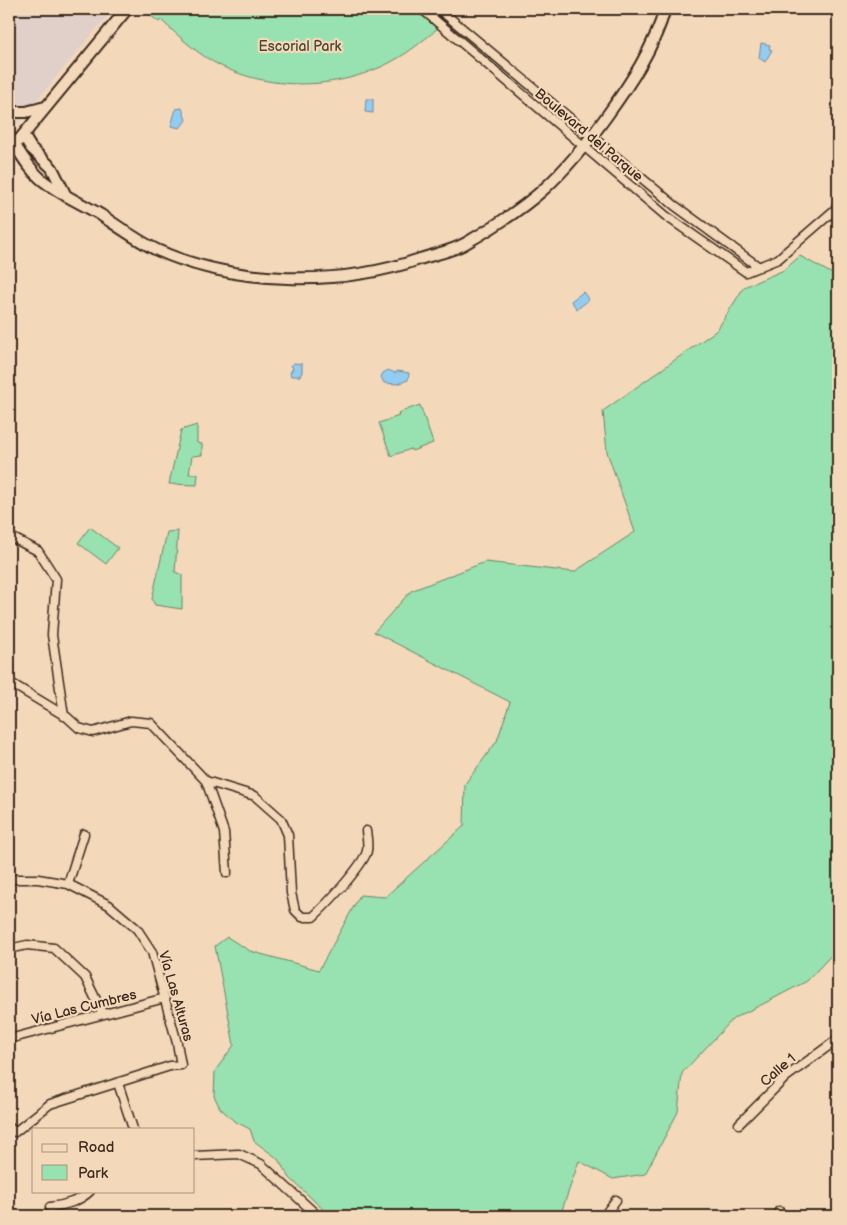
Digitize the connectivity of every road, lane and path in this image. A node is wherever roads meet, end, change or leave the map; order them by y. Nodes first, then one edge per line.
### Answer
1 (127, 9) edge
2 (422, 9) edge
3 (439, 9) edge
4 (665, 9) edge
5 (46, 107) junction
6 (9, 112) edge
7 (9, 136) edge
8 (23, 136) junction
9 (591, 137) junction
10 (583, 146) junction
11 (12, 149) edge
12 (66, 196) junction
13 (838, 207) edge
14 (759, 267) junction
15 (9, 536) edge
16 (9, 682) edge
17 (64, 716) junction
18 (206, 781) junction
19 (9, 824) edge
20 (9, 830) edge
21 (366, 831) dead end
22 (84, 834) dead end
23 (228, 873) dead end
24 (9, 879) edge
25 (68, 884) junction
26 (9, 949) edge
27 (165, 998) junction
28 (103, 1014) junction
29 (9, 1039) edge
30 (838, 1040) edge
31 (118, 1083) junction
32 (738, 1124) dead end
33 (9, 1127) edge
34 (133, 1128) edge
35 (195, 1156) edge
36 (89, 1192) edge
37 (616, 1200) dead end
38 (50, 1206) dead end
39 (318, 1216) edge
40 (604, 1216) edge

1 - 5 street
2 - 10 street, Boulevard del Parque
3 - 9 street, Boulevard del Parque
4 - 9 street
5 - 6 street
5 - 8 street
7 - 11 street
8 - 11 street
8 - 12 street
9 - 10 street
9 - 14 street, Boulevard del Parque
10 - 12 street
10 - 14 street, Boulevard del Parque
11 - 12 street
13 - 14 street
15 - 17 street
16 - 17 street
17 - 18 street
18 - 21 street
18 - 23 street
19 - 20 street
22 - 25 street
24 - 25 street, Vía Las Alturas
25 - 27 street, Vía Las Alturas
26 - 28 street
27 - 28 street, Vía Las Cumbres
27 - 31 street, Vía Las Alturas
28 - 29 street, Vía Las Cumbres
30 - 32 street, Calle 1
31 - 33 street
31 - 34 street
35 - 39 street
36 - 38 street
37 - 40 street

